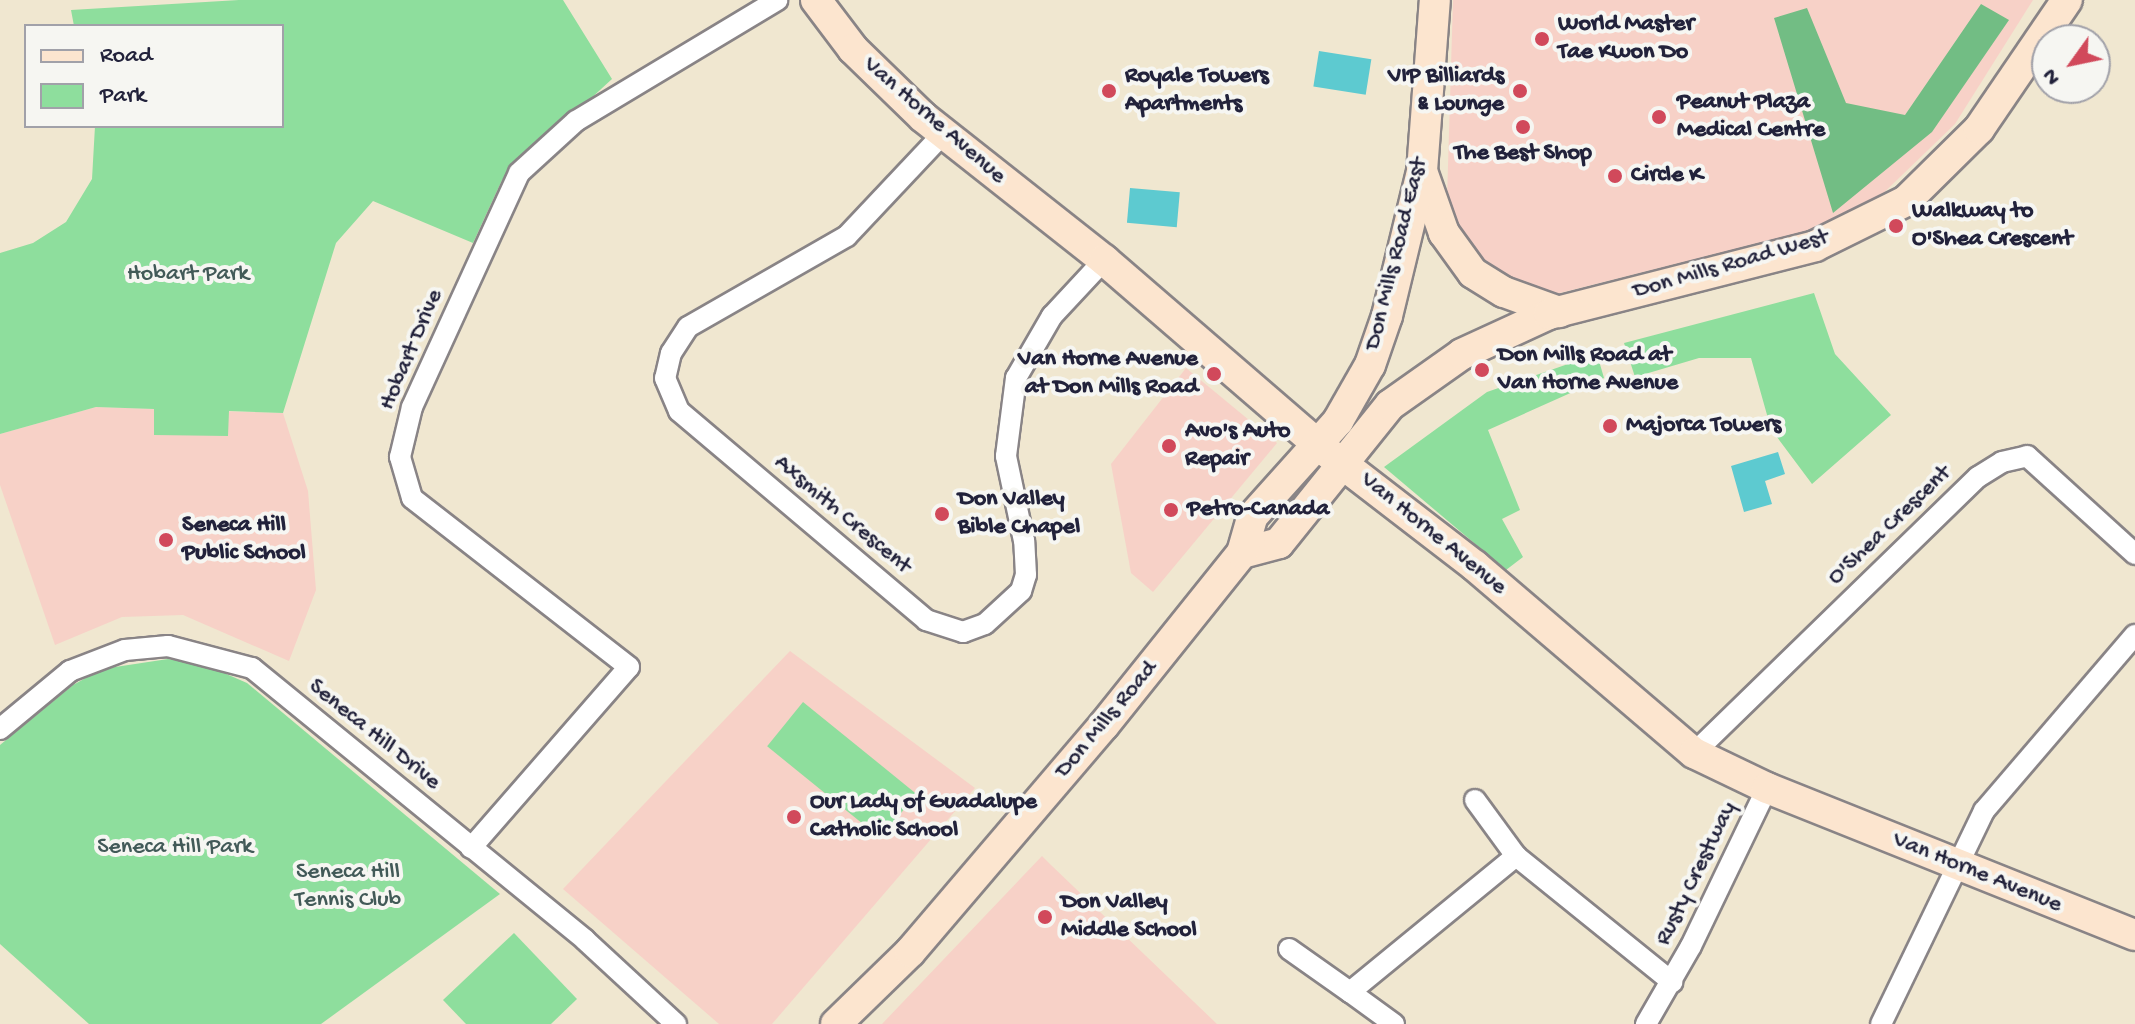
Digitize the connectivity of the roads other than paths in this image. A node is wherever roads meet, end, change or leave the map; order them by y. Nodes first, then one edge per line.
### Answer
1 (777, 0) edge
2 (816, 0) edge
3 (1435, 0) edge
4 (2067, 0) edge
5 (943, 134) junction
6 (1422, 171) junction
7 (1104, 260) junction
8 (1559, 312) junction
9 (1331, 453) junction
10 (2135, 554) edge
11 (2135, 635) edge
12 (0, 729) edge
13 (1694, 753) junction
14 (1767, 788) junction
15 (1475, 800) dead end
16 (471, 848) junction
17 (1516, 856) junction
18 (1957, 866) junction
19 (2135, 935) edge
20 (1289, 949) dead end
21 (1672, 982) junction
22 (1350, 992) junction
23 (676, 1024) edge
24 (836, 1024) edge
25 (1394, 1024) edge
26 (1646, 1024) edge
27 (1881, 1024) edge

1 - 16 street, Hobart Drive
2 - 5 main road, Van Horne Avenue
3 - 6 main road, Don Mills Road East
4 - 8 main road, Don Mills Road West
5 - 7 main road, Van Horne Avenue
5 - 7 street, Axsmith Crescent
6 - 8 main road
6 - 9 main road, Don Mills Road East
7 - 9 main road, Van Horne Avenue
8 - 9 main road, Don Mills Road West
9 - 13 main road, Van Horne Avenue
9 - 24 main road, Don Mills Road
10 - 13 street, O'Shea Crescent
11 - 18 street
12 - 16 street, Seneca Hill Drive
13 - 14 main road, Van Horne Avenue
14 - 18 main road, Van Horne Avenue
14 - 21 street, Rusty Crestway
15 - 17 street, Rusty Crestway
16 - 23 street, Seneca Hill Drive
17 - 21 street, Rusty Crestway
17 - 22 street
18 - 19 main road, Van Horne Avenue
18 - 27 street
20 - 22 street
21 - 26 street, Rusty Crestway
22 - 25 street

